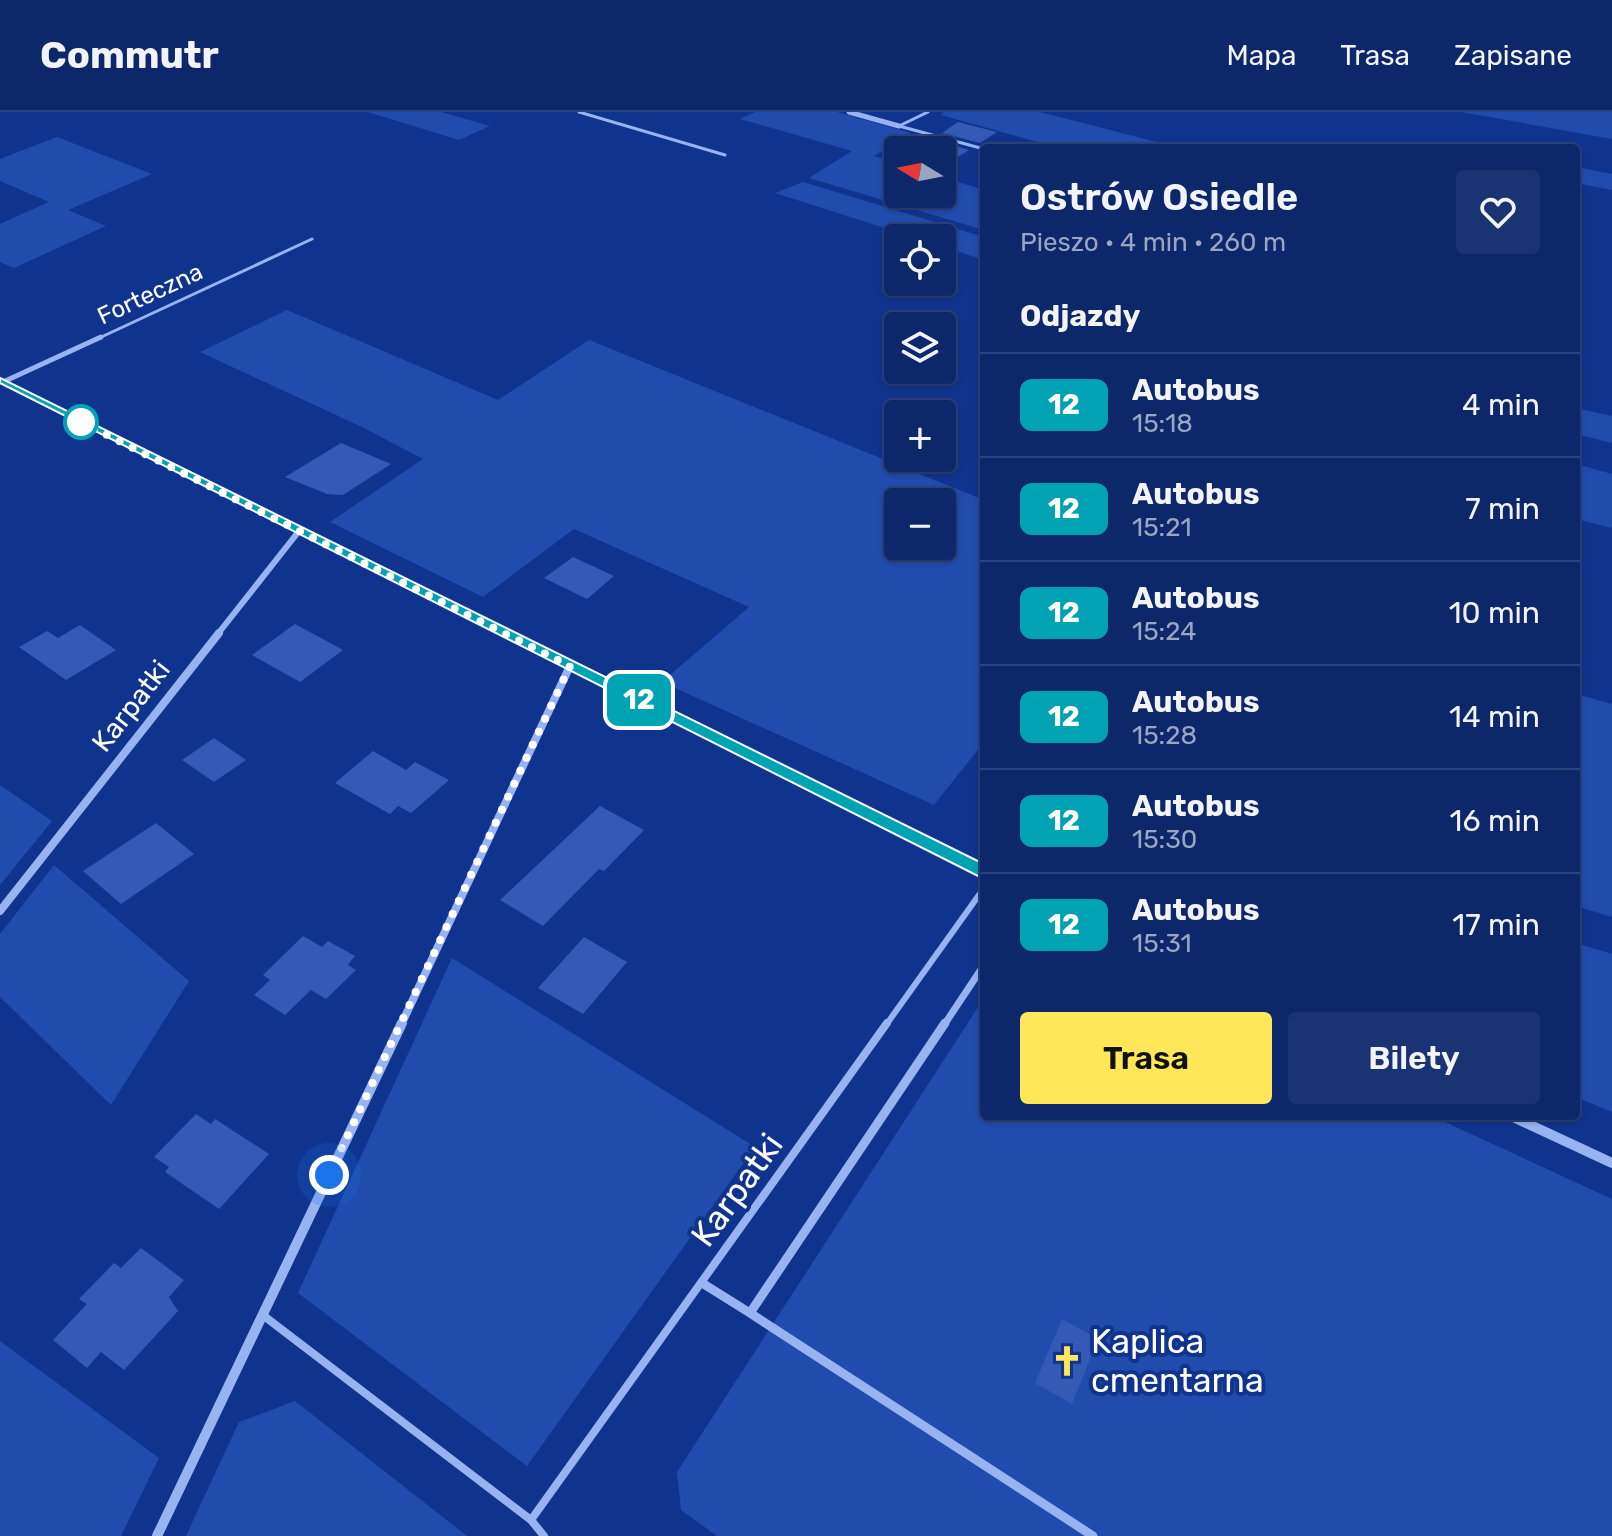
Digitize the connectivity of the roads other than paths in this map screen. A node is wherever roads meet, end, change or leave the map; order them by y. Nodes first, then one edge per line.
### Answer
1 (579, 112) edge
2 (849, 112) edge
3 (928, 112) edge
4 (899, 126) junction
5 (980, 148) edge
6 (725, 155) dead end
7 (312, 239) dead end
8 (1, 382) edge
9 (299, 531) junction
10 (570, 666) junction
11 (980, 870) edge
12 (980, 894) edge
13 (0, 911) edge
14 (980, 971) edge
15 (1520, 1120) edge
16 (1612, 1163) edge
17 (702, 1283) junction
18 (750, 1313) junction
19 (264, 1316) junction
20 (531, 1520) junction
21 (157, 1536) edge
22 (544, 1536) edge
23 (1093, 1536) edge

1 - 6 lane
2 - 4 street
3 - 4 lane
4 - 5 lane
7 - 8 lane, Forteczna
8 - 9 street
9 - 10 street
9 - 13 street, Karpatki
10 - 11 street
10 - 19 street
12 - 17 lane, Karpatki
14 - 18 street
15 - 16 street
17 - 18 street
17 - 20 lane, Karpatki
18 - 23 street
19 - 20 lane
19 - 21 street
20 - 22 lane

